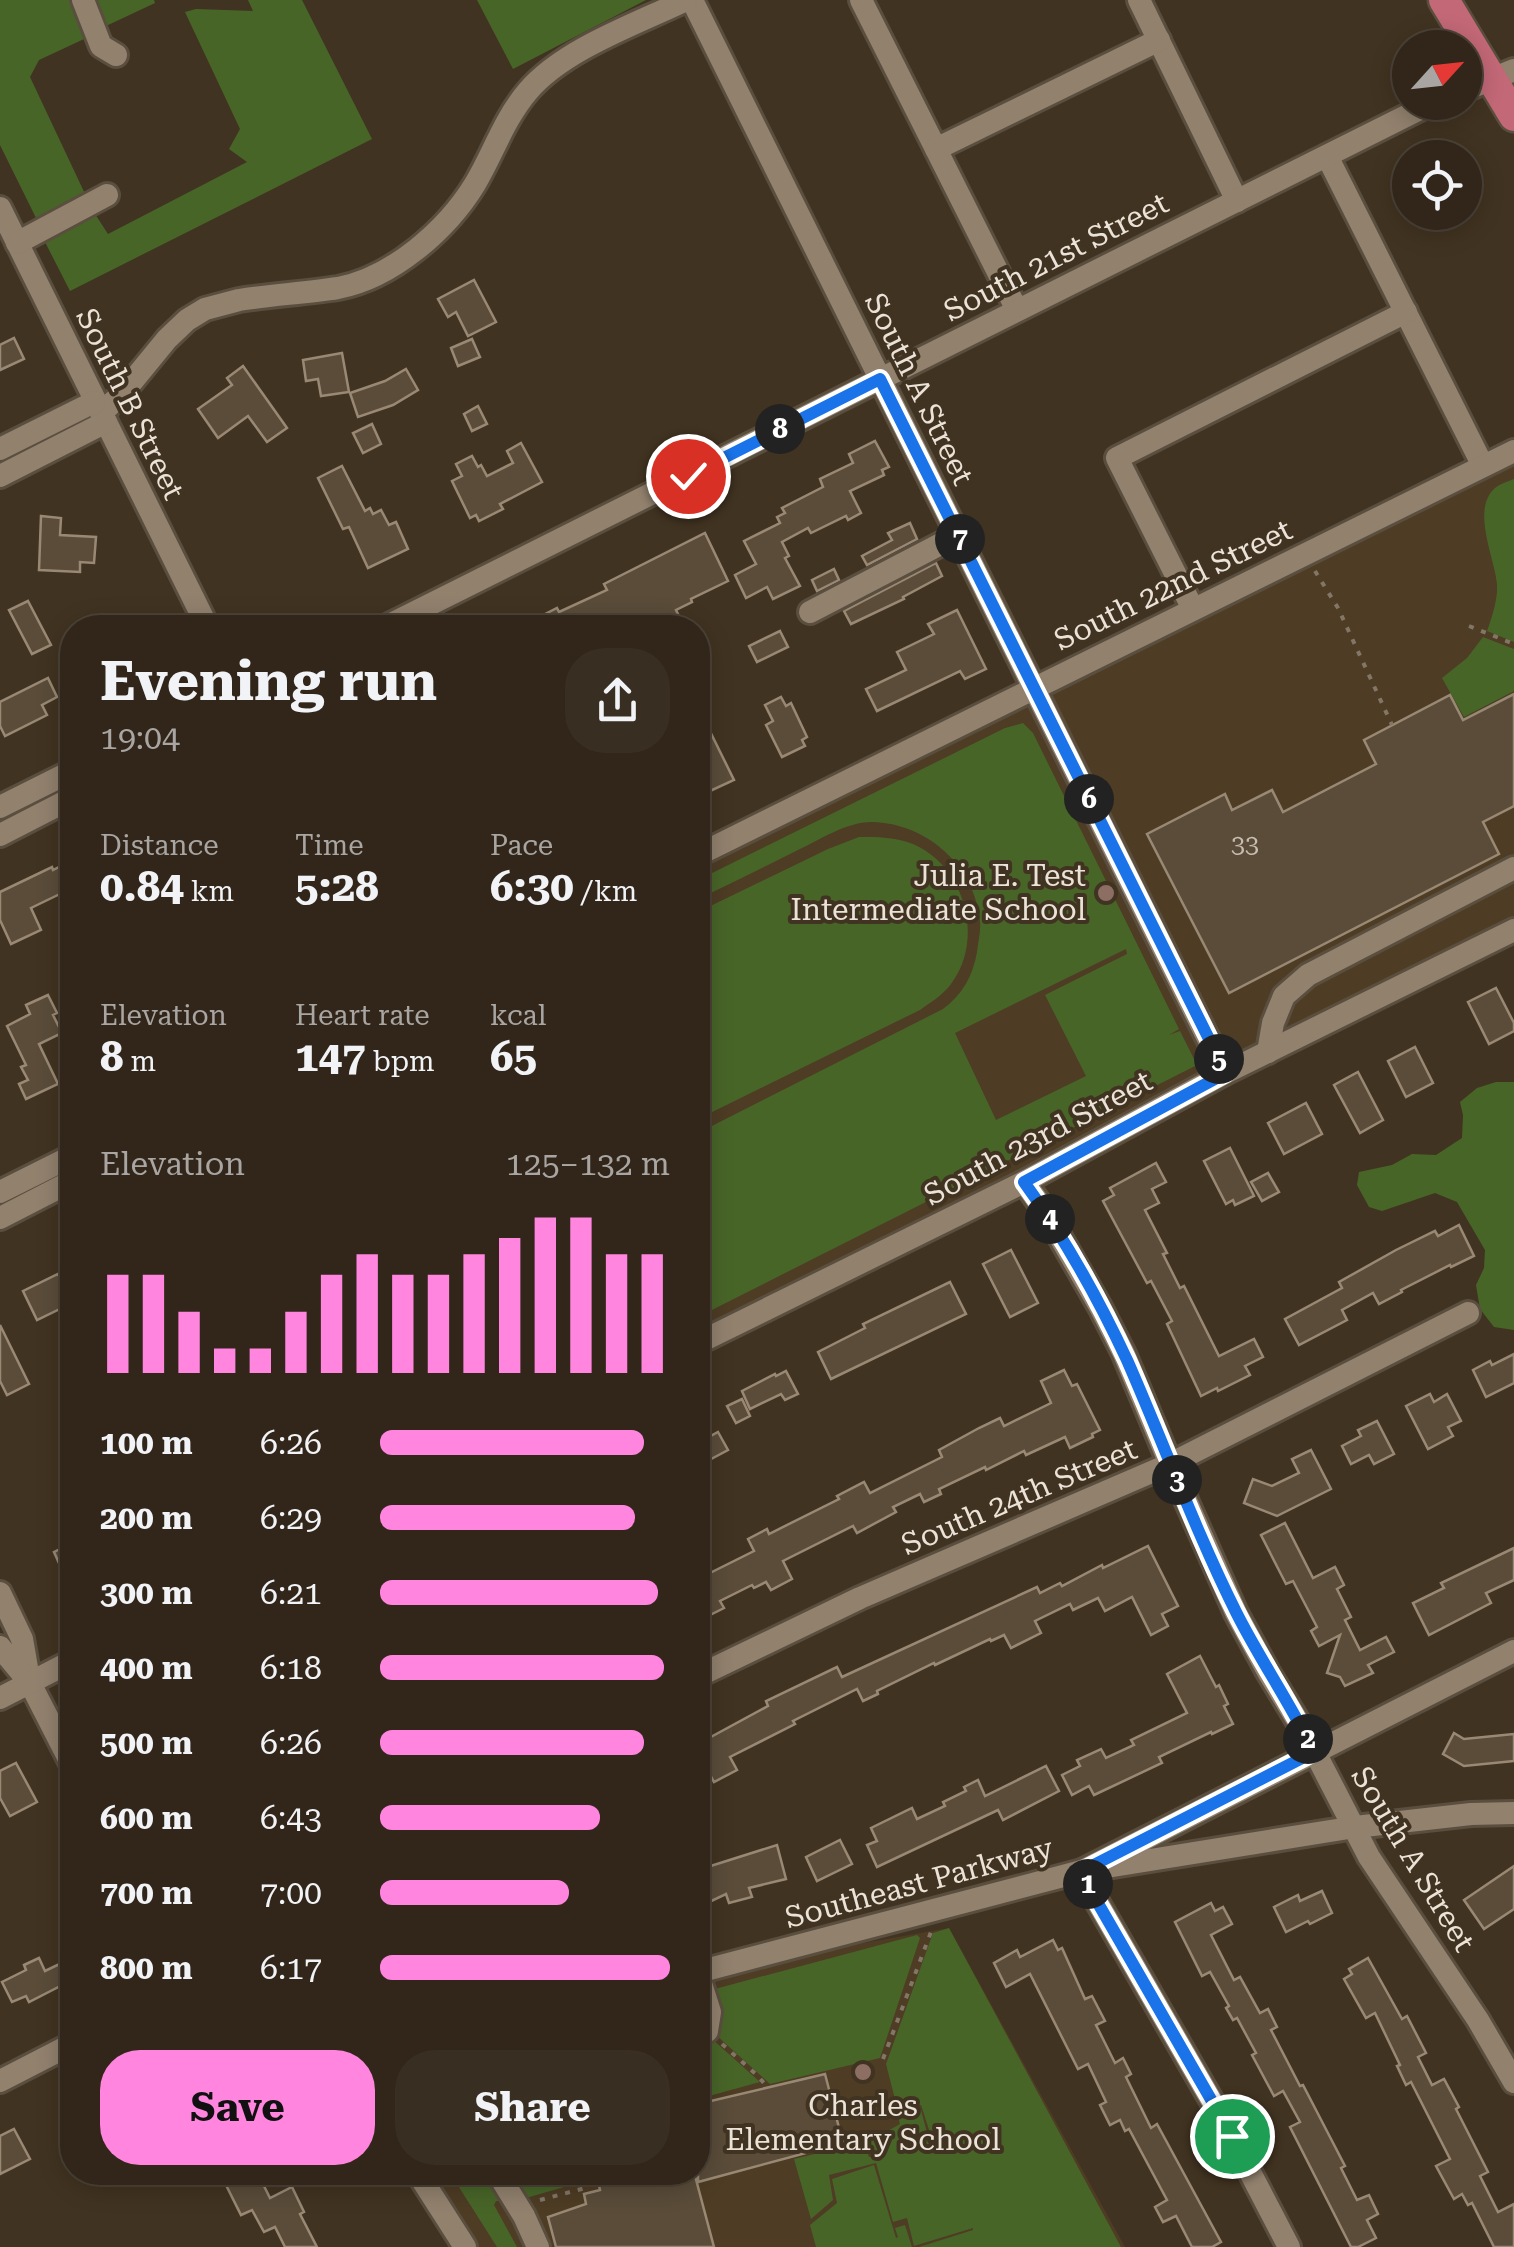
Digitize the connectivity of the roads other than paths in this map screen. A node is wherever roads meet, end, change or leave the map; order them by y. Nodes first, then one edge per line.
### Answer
1 (83, 0) edge
2 (689, 0) edge
3 (862, 0) edge
4 (1140, 0) edge
5 (1444, 0) edge
6 (1159, 40) junction
7 (116, 54) dead end
8 (1490, 80) edge
9 (1514, 116) edge
10 (1399, 120) edge
11 (936, 149) junction
12 (1328, 156) junction
13 (107, 194) dead end
14 (1237, 201) junction
15 (0, 208) edge
16 (17, 242) junction
17 (1017, 310) junction
18 (1406, 312) junction
19 (880, 379) junction
20 (100, 412) junction
21 (0, 449) edge
22 (1514, 451) edge
23 (1482, 466) junction
24 (0, 476) edge
25 (958, 534) junction
26 (1193, 609) junction
27 (810, 612) dead end
28 (202, 615) edge
29 (410, 615) edge
30 (1034, 687) junction
31 (60, 777) edge
32 (60, 804) edge
33 (0, 807) edge
34 (0, 835) edge
35 (710, 850) edge
36 (1514, 868) edge
37 (1514, 930) edge
38 (1268, 1052) junction
39 (1226, 1073) junction
40 (60, 1162) edge
41 (1024, 1182) junction
42 (60, 1188) edge
43 (0, 1192) edge
44 (0, 1218) edge
45 (1468, 1313) dead end
46 (710, 1337) edge
47 (1170, 1464) junction
48 (0, 1594) edge
49 (0, 1647) edge
50 (1514, 1650) edge
51 (60, 1667) edge
52 (710, 1670) edge
53 (30, 1683) junction
54 (0, 1698) edge
55 (60, 1742) edge
56 (1314, 1752) junction
57 (1514, 1813) edge
58 (1355, 1827) junction
59 (1082, 1871) junction
60 (710, 1970) edge
61 (60, 2050) edge
62 (0, 2080) edge
63 (1514, 2082) edge
64 (425, 2185) edge
65 (505, 2185) edge
66 (464, 2247) edge
67 (538, 2247) edge
68 (1288, 2247) edge

1 - 7 street
2 - 19 street, South A Street
2 - 20 street
3 - 11 street
4 - 6 street
5 - 8 main road
6 - 11 street
6 - 14 street
8 - 9 main road
10 - 12 street, South 21st Street
11 - 17 street
12 - 14 street, South 21st Street
12 - 18 street
13 - 16 street
14 - 17 street, South 21st Street
15 - 16 street, South B Street
16 - 20 street, South B Street
17 - 19 street, South 21st Street
18 - 23 street
18 - 26 street
19 - 25 street, South A Street
19 - 29 street, South 21st Street
20 - 21 street
20 - 24 street
20 - 28 street, South B Street
22 - 23 street, South 22nd Street
23 - 26 street, South 22nd Street
25 - 27 street
25 - 30 street, South A Street
26 - 30 street, South 22nd Street
30 - 35 street, South 22nd Street
30 - 39 street, South A Street
31 - 33 street
32 - 34 street
36 - 38 street
37 - 38 street, South 23rd Street
38 - 39 street, South 23rd Street
39 - 41 street, South 23rd Street
40 - 43 street
41 - 46 street, South 23rd Street
41 - 47 street, South A Street
42 - 44 street
45 - 47 street, South 24th Street
47 - 52 street, South 24th Street
47 - 56 street, South A Street
48 - 53 street
49 - 53 street
50 - 56 street
51 - 53 street
53 - 54 street
53 - 55 street
56 - 58 street, South A Street
56 - 59 street
57 - 58 street, Southeast Parkway
58 - 59 street, Southeast Parkway
58 - 63 street, South A Street
59 - 60 street, Southeast Parkway
59 - 68 street
61 - 62 street
64 - 66 street
65 - 67 street

